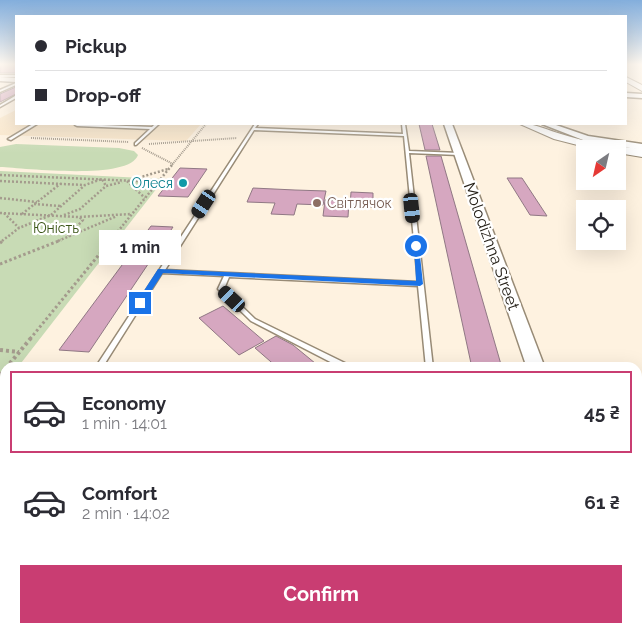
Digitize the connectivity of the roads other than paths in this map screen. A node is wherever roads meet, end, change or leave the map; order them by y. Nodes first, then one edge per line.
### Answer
1 (627, 97) edge
2 (15, 98) edge
3 (642, 98) edge
4 (0, 106) edge
5 (33, 125) edge
6 (77, 125) edge
7 (156, 125) edge
8 (404, 125) edge
9 (448, 125) edge
10 (528, 125) edge
11 (549, 125) edge
12 (254, 126) edge
13 (152, 128) junction
14 (404, 136) junction
15 (12, 138) road end
16 (576, 142) edge
17 (137, 143) road end
18 (642, 147) edge
19 (626, 151) edge
20 (407, 152) junction
21 (642, 153) edge
22 (459, 154) junction
23 (160, 271) junction
24 (227, 275) junction
25 (420, 284) junction
26 (102, 362) edge
27 (337, 362) edge
28 (429, 362) edge
29 (534, 362) edge

1 - 3 street
2 - 4 lane
5 - 15 lane
6 - 13 lane
7 - 13 lane
8 - 14 lane
9 - 22 street, Molodizhna Street
10 - 16 main road
11 - 18 street
12 - 14 lane
12 - 23 lane
13 - 17 lane
14 - 20 lane
19 - 21 main road
20 - 22 lane
20 - 25 lane
22 - 29 street, Molodizhna Street
23 - 24 lane
23 - 26 lane
24 - 25 lane
24 - 27 lane
25 - 28 lane

